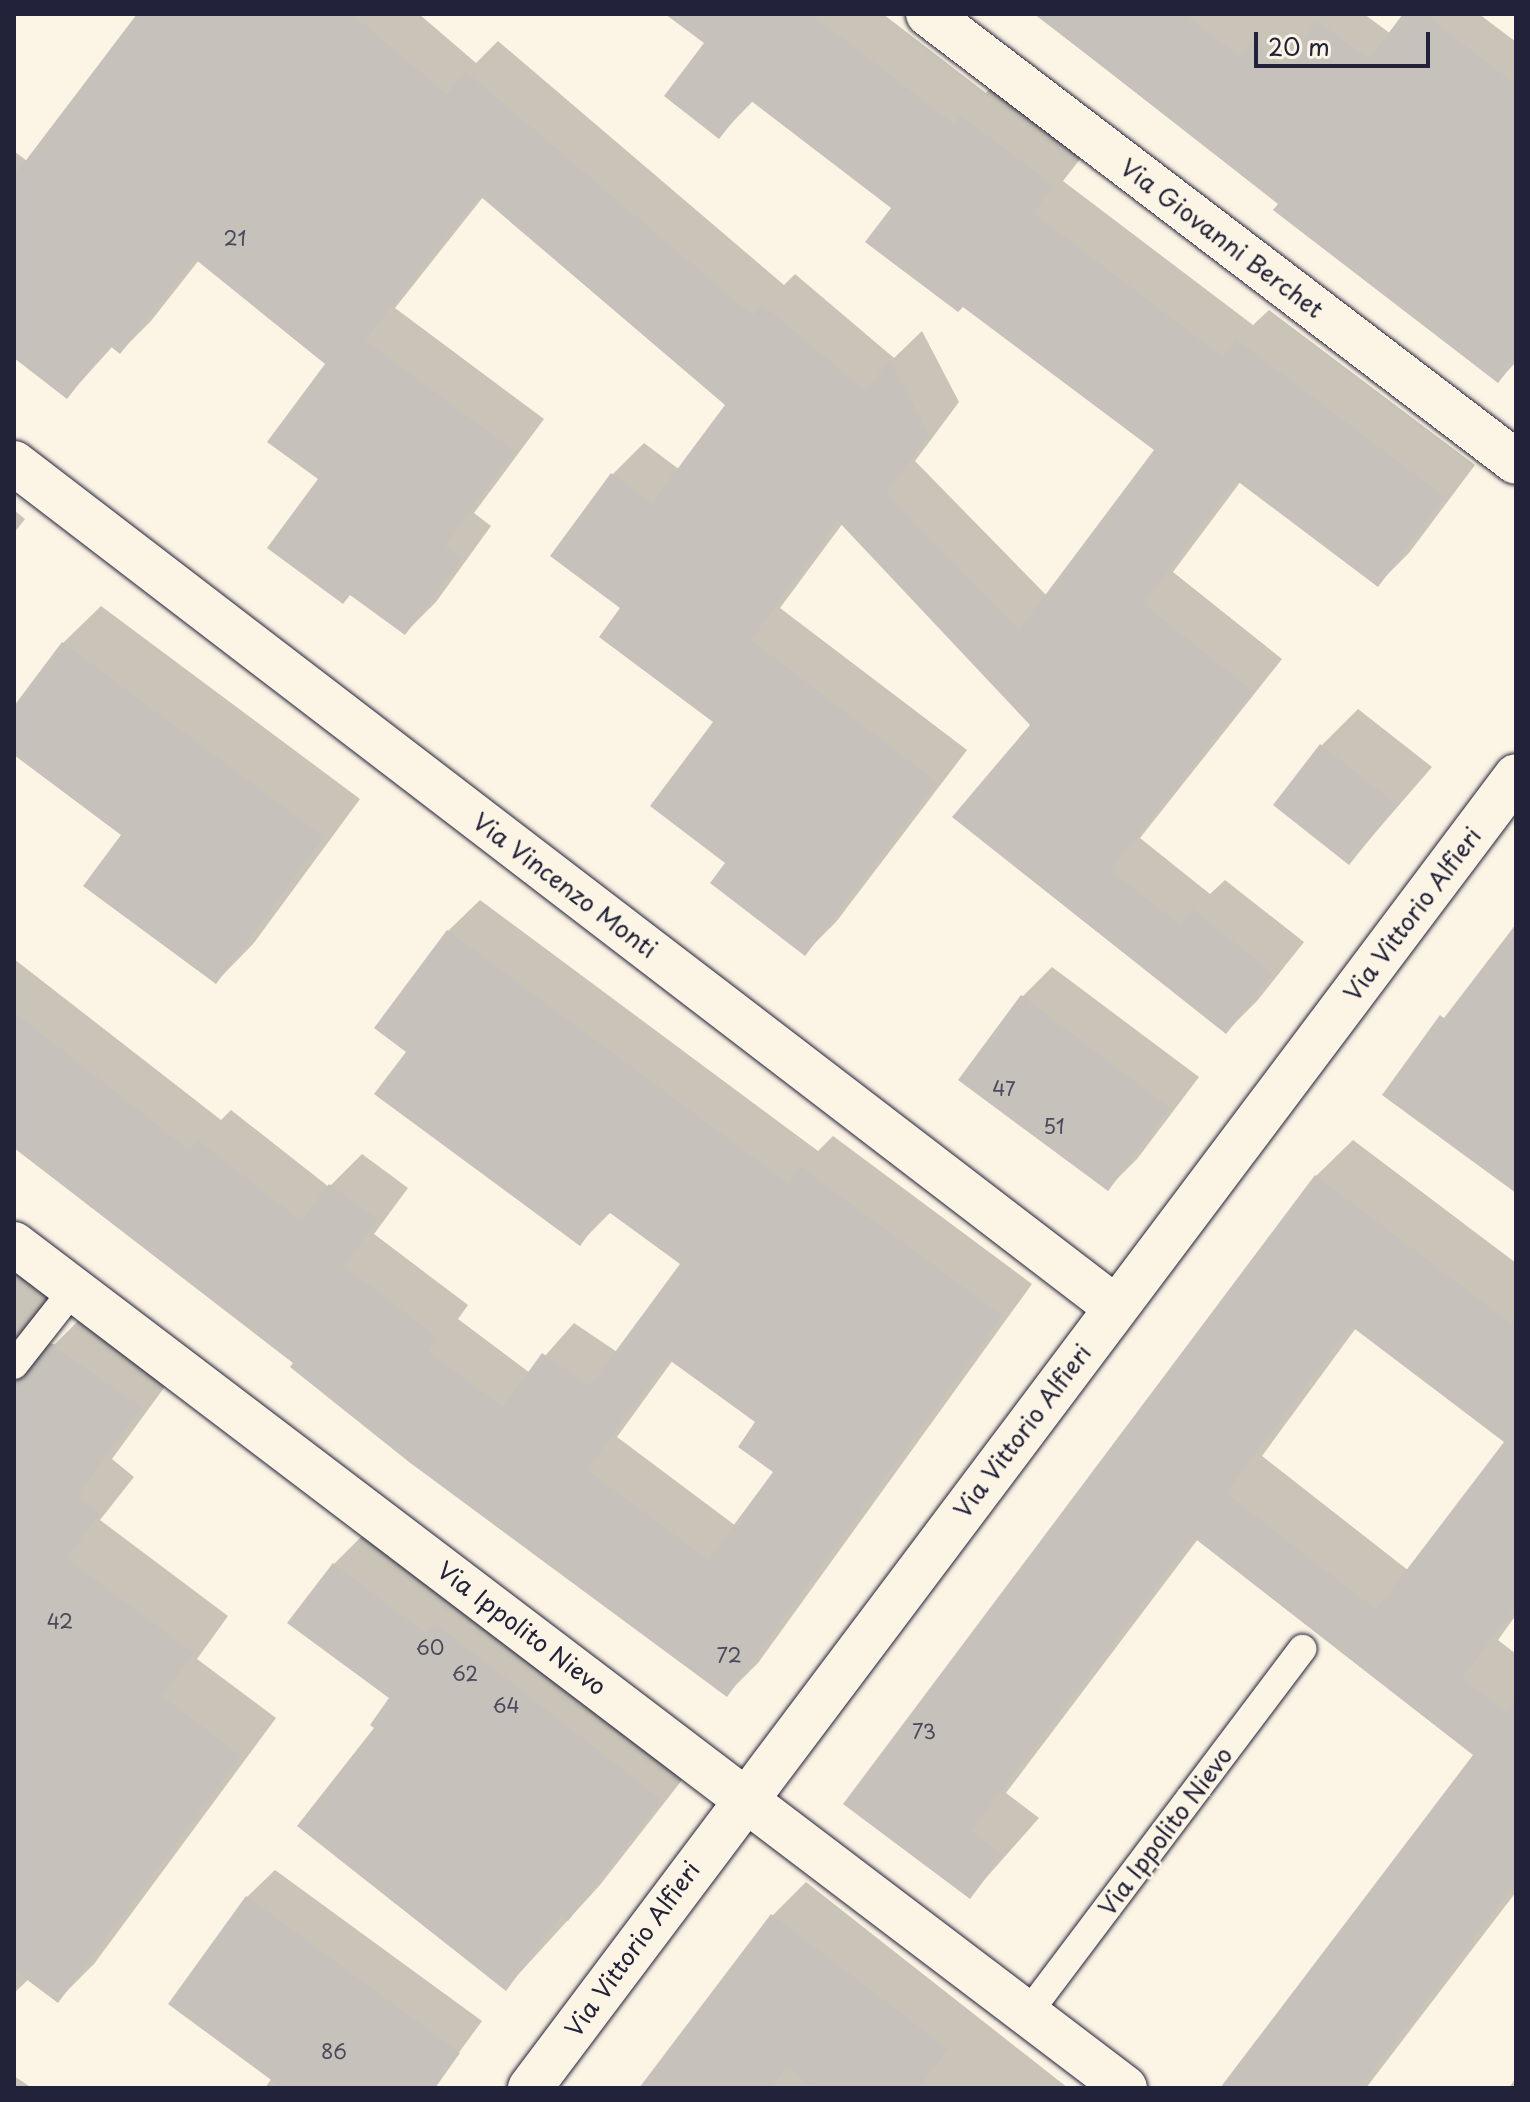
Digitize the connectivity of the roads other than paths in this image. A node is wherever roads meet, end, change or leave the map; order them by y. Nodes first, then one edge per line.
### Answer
1 (928, 14) edge
2 (1516, 462) edge
3 (14, 463) edge
4 (1516, 776) edge
5 (14, 1244) edge
6 (73, 1290) junction
7 (1115, 1307) junction
8 (14, 1365) edge
9 (1302, 1649) dead end
10 (744, 1796) junction
11 (1028, 2013) junction
12 (530, 2088) edge
13 (1125, 2088) edge

1 - 2 street, Via Giovanni Berchet
3 - 7 street, Via Vincenzo Monti
4 - 7 street, Via Vittorio Alfieri
5 - 6 street, Via Ippolito Nievo
6 - 8 lane
6 - 10 street, Via Ippolito Nievo
7 - 10 street, Via Vittorio Alfieri
9 - 11 lane, Via Ippolito Nievo
10 - 11 street, Via Ippolito Nievo
10 - 12 street, Via Vittorio Alfieri
11 - 13 street, Via Ippolito Nievo

